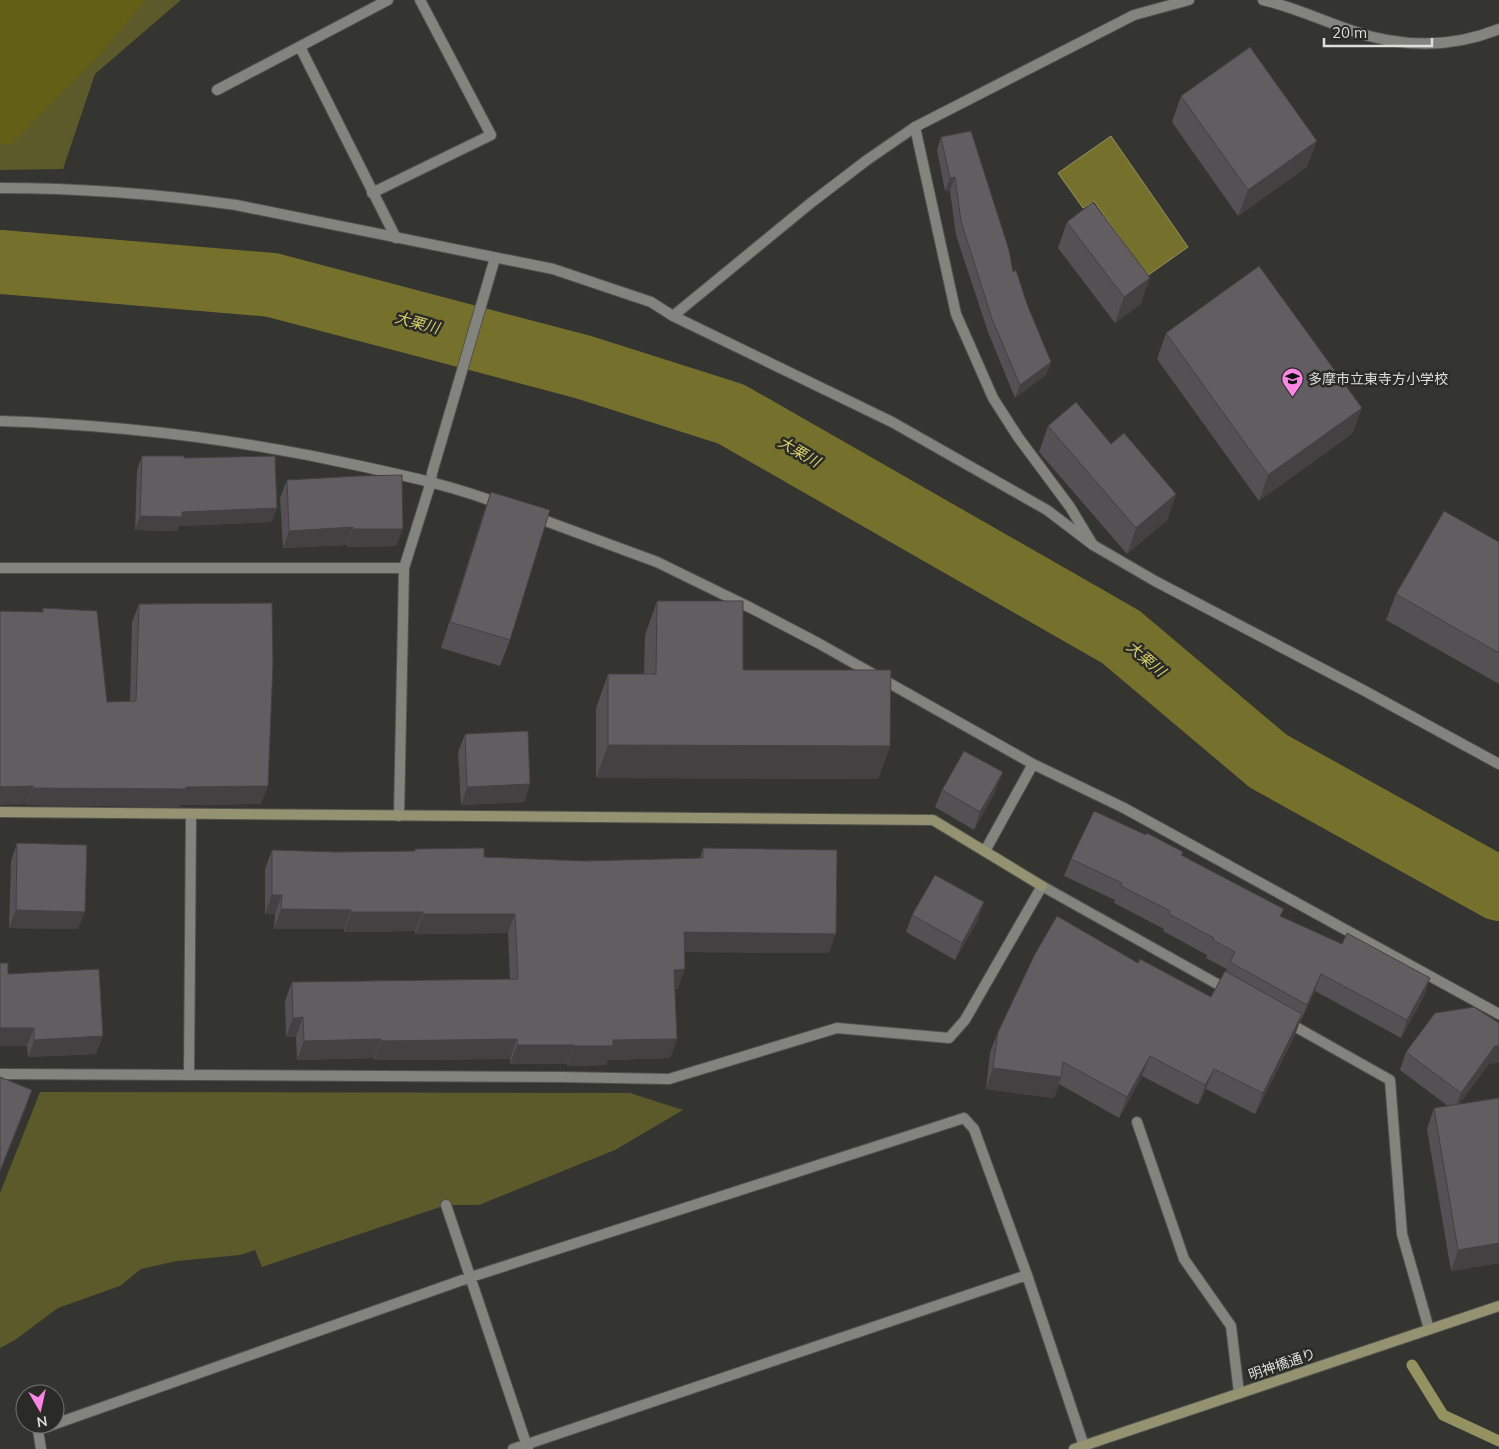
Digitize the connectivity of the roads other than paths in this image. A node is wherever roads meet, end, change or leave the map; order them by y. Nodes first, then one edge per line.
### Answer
1 (388, 0) edge
2 (420, 0) edge
3 (1189, 0) edge
4 (1263, 0) edge
5 (1499, 29) edge
6 (300, 47) junction
7 (217, 90) dead end
8 (915, 127) junction
9 (0, 188) edge
10 (372, 193) junction
11 (396, 238) junction
12 (494, 264) junction
13 (673, 316) junction
14 (0, 421) edge
15 (432, 478) junction
16 (1093, 546) junction
17 (0, 568) edge
18 (404, 568) junction
19 (1033, 764) junction
20 (1499, 764) edge
21 (0, 812) edge
22 (191, 814) junction
23 (399, 816) junction
24 (985, 851) junction
25 (1042, 886) junction
26 (1234, 993) edge
27 (1499, 1014) edge
28 (1277, 1017) edge
29 (0, 1074) edge
30 (188, 1075) junction
31 (1137, 1122) dead end
32 (446, 1205) dead end
33 (1027, 1275) junction
34 (471, 1277) junction
35 (1499, 1306) edge
36 (1429, 1329) junction
37 (1239, 1393) junction
38 (528, 1447) edge
39 (1081, 1448) edge
40 (40, 1449) edge
41 (513, 1449) edge

1 - 6 street
2 - 10 street
3 - 8 street
4 - 5 street
6 - 7 street
6 - 10 street
8 - 13 street
8 - 16 street
9 - 11 street
10 - 11 street
11 - 12 street
12 - 13 street
12 - 15 street
13 - 16 street
14 - 15 street
15 - 18 street
15 - 19 street
16 - 20 street
17 - 18 street
18 - 23 street
19 - 24 street
19 - 27 street
21 - 22 street
22 - 23 street
22 - 30 street
23 - 24 street
24 - 25 street
25 - 26 street
25 - 30 street
28 - 36 street
29 - 30 street
31 - 37 street
32 - 34 street
33 - 34 street
33 - 38 street
33 - 39 street
34 - 38 street
34 - 40 street
35 - 36 street, 明神橋通り
36 - 37 street, 明神橋通り
37 - 39 street, 明神橋通り
38 - 41 street

